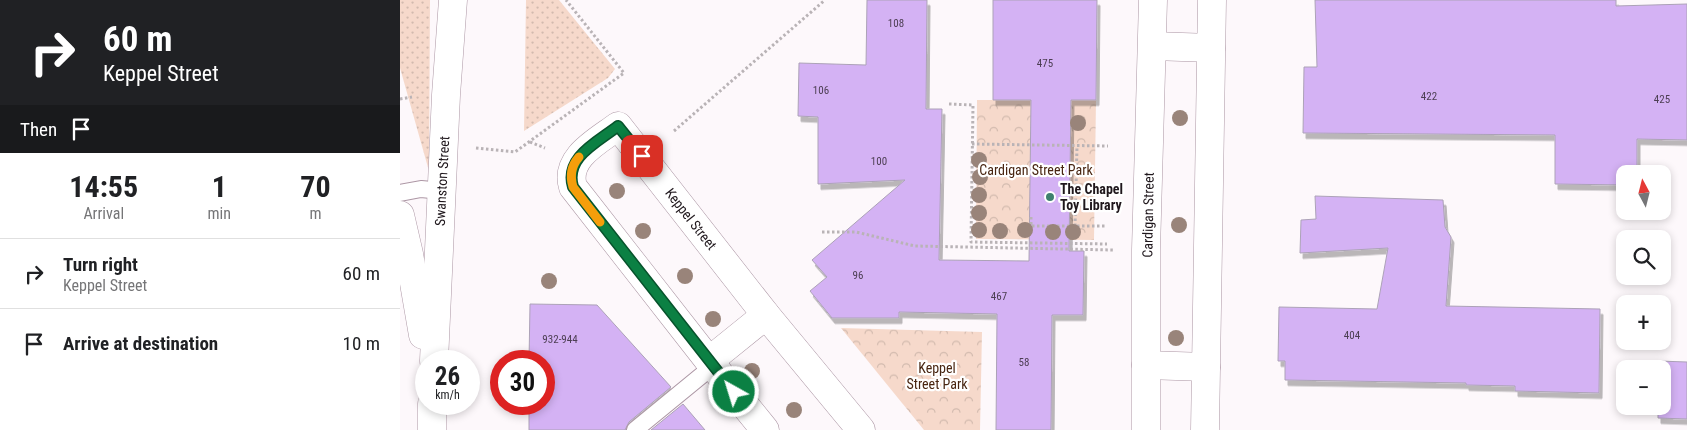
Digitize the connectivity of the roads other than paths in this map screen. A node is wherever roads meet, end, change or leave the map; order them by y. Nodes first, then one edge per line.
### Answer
1 (453, 0) edge
2 (1153, 0) edge
3 (1212, 0) edge
4 (1153, 46) junction
5 (1211, 48) junction
6 (442, 191) junction
7 (400, 193) edge
8 (400, 215) edge
9 (766, 314) junction
10 (426, 350) edge
11 (435, 350) edge
12 (711, 364) junction
13 (1146, 365) junction
14 (1206, 367) junction
15 (432, 415) edge
16 (432, 430) edge
17 (635, 430) edge
18 (765, 430) edge
19 (861, 430) edge
20 (1146, 430) edge
21 (1204, 430) edge

1 - 6 street, Swanston Street
2 - 4 street, Cardigan Street
3 - 5 street
4 - 5 street
4 - 13 street, Cardigan Street
5 - 14 street
6 - 7 lane
6 - 11 street, Swanston Street
8 - 10 street
9 - 12 street
9 - 12 street, Keppel Street
9 - 19 street, Keppel Street
12 - 17 lane
12 - 18 street, Keppel Street
13 - 14 street
13 - 20 street, Cardigan Street
14 - 21 street
15 - 16 street

